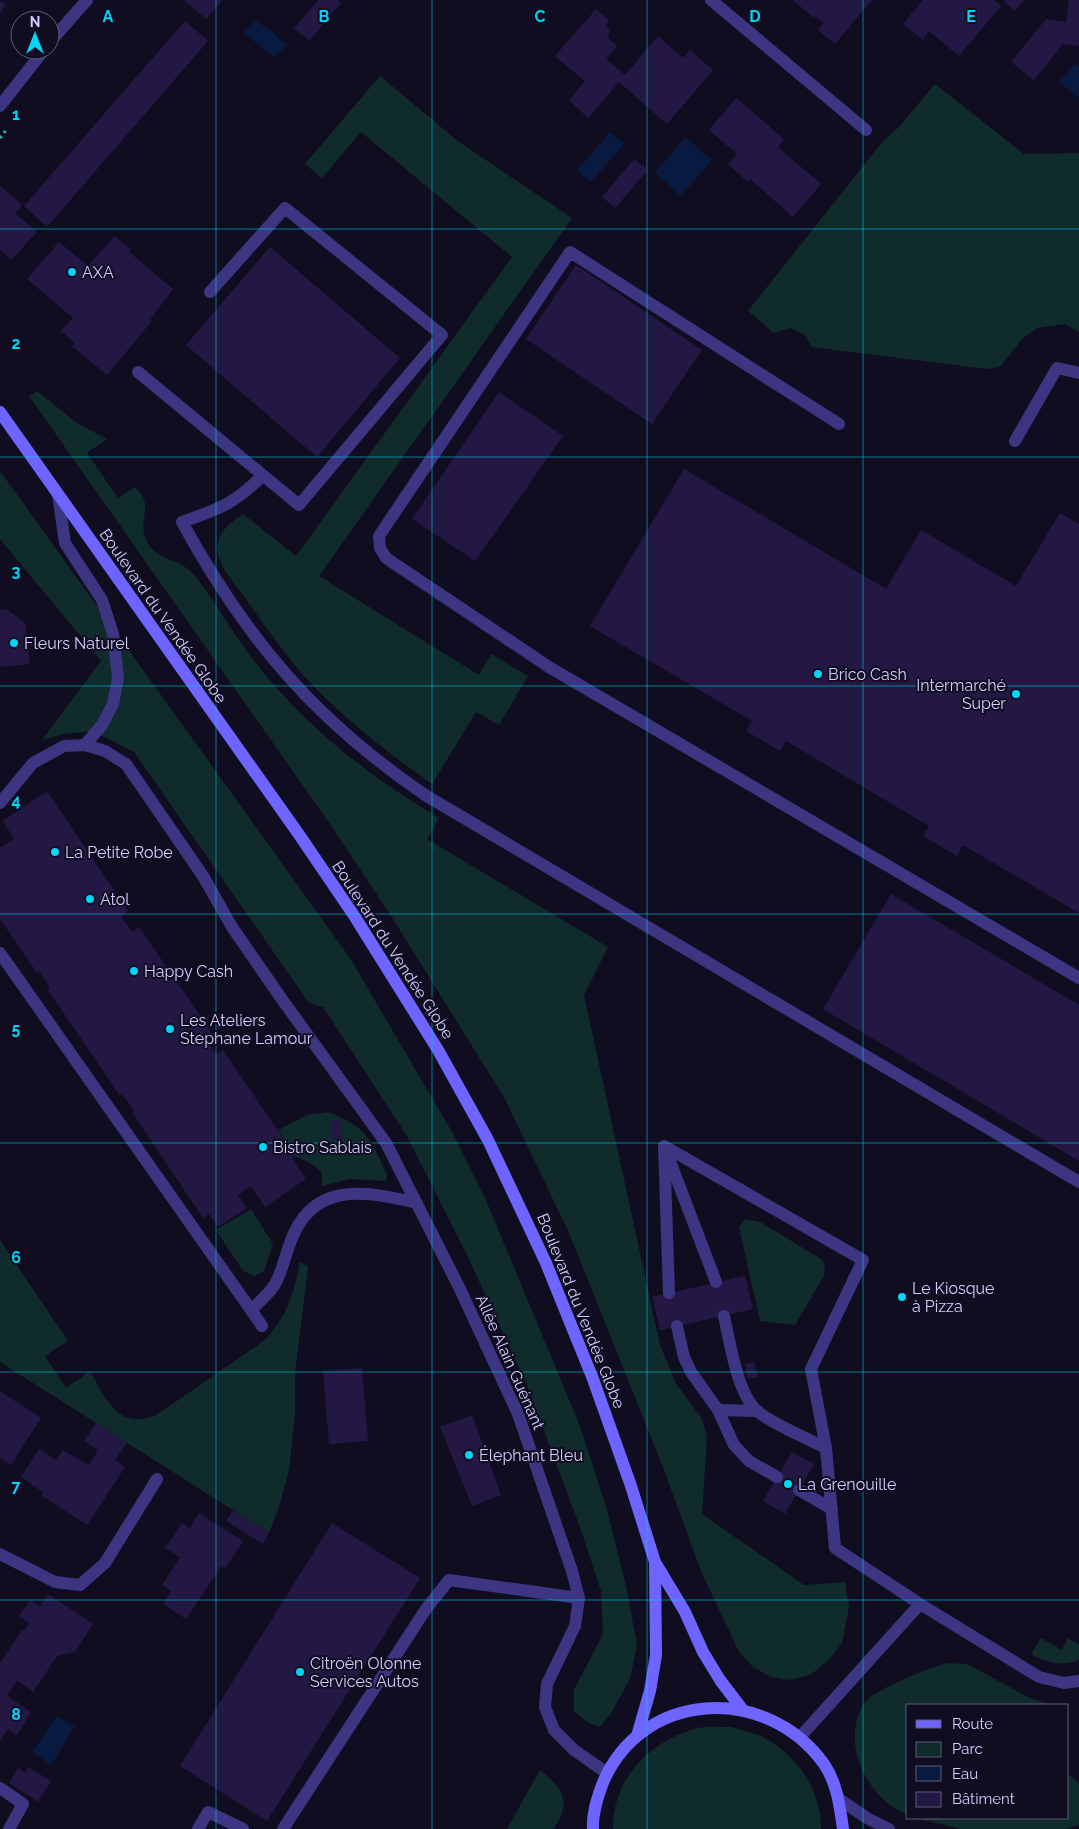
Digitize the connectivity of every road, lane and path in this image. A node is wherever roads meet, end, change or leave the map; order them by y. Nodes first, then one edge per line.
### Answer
1 (87, 0) edge
2 (711, 0) edge
3 (60, 31) edge
4 (36, 60) edge
5 (0, 106) edge
6 (866, 130) dead end
7 (210, 292) dead end
8 (138, 372) dead end
9 (1079, 372) edge
10 (0, 412) edge
11 (838, 424) dead end
12 (1015, 441) dead end
13 (263, 475) junction
14 (58, 495) junction
15 (85, 745) junction
16 (0, 803) edge
17 (0, 952) edge
18 (1079, 978) edge
19 (664, 1146) junction
20 (1079, 1182) edge
21 (417, 1203) junction
22 (716, 1282) dead end
23 (669, 1293) dead end
24 (251, 1310) junction
25 (724, 1316) dead end
26 (262, 1326) dead end
27 (677, 1326) dead end
28 (718, 1410) junction
29 (758, 1412) junction
30 (826, 1448) junction
31 (777, 1477) dead end
32 (156, 1479) dead end
33 (798, 1490) dead end
34 (832, 1510) junction
35 (2, 1559) edge
36 (655, 1562) junction
37 (578, 1598) junction
38 (920, 1604) junction
39 (1079, 1681) edge
40 (742, 1709) junction
41 (637, 1736) junction
42 (800, 1737) junction
43 (607, 1773) junction
44 (0, 1788) edge
45 (839, 1799) junction
46 (590, 1826) edge
47 (9, 1829) edge
48 (198, 1829) edge
49 (243, 1829) edge
50 (283, 1829) edge
51 (843, 1829) edge
52 (889, 1829) edge

1 - 3 street
2 - 6 street
4 - 5 street
7 - 13 street
8 - 13 street
9 - 12 street
10 - 14 main road, Boulevard du Vendée Globe
11 - 18 street
13 - 20 street
14 - 15 street
14 - 36 main road, Boulevard du Vendée Globe
15 - 16 street
15 - 21 street, Allée Alain Guénant
17 - 24 street
19 - 22 street
19 - 23 street
19 - 30 street
21 - 24 street
21 - 37 street, Allée Alain Guénant
24 - 26 street
25 - 29 street
27 - 28 street
28 - 29 street
28 - 31 street
29 - 30 street
30 - 34 street
32 - 35 street
33 - 34 street
34 - 38 street
36 - 40 main road, Boulevard du Vendée Globe
36 - 41 main road, Boulevard du Vendée Globe
37 - 43 street, Allée Alain Guénant
37 - 50 street
38 - 39 street
38 - 42 street
40 - 41 main road
40 - 42 main road
41 - 43 main road
42 - 45 main road
43 - 46 main road
44 - 47 street
45 - 51 main road
45 - 52 street
48 - 49 street

